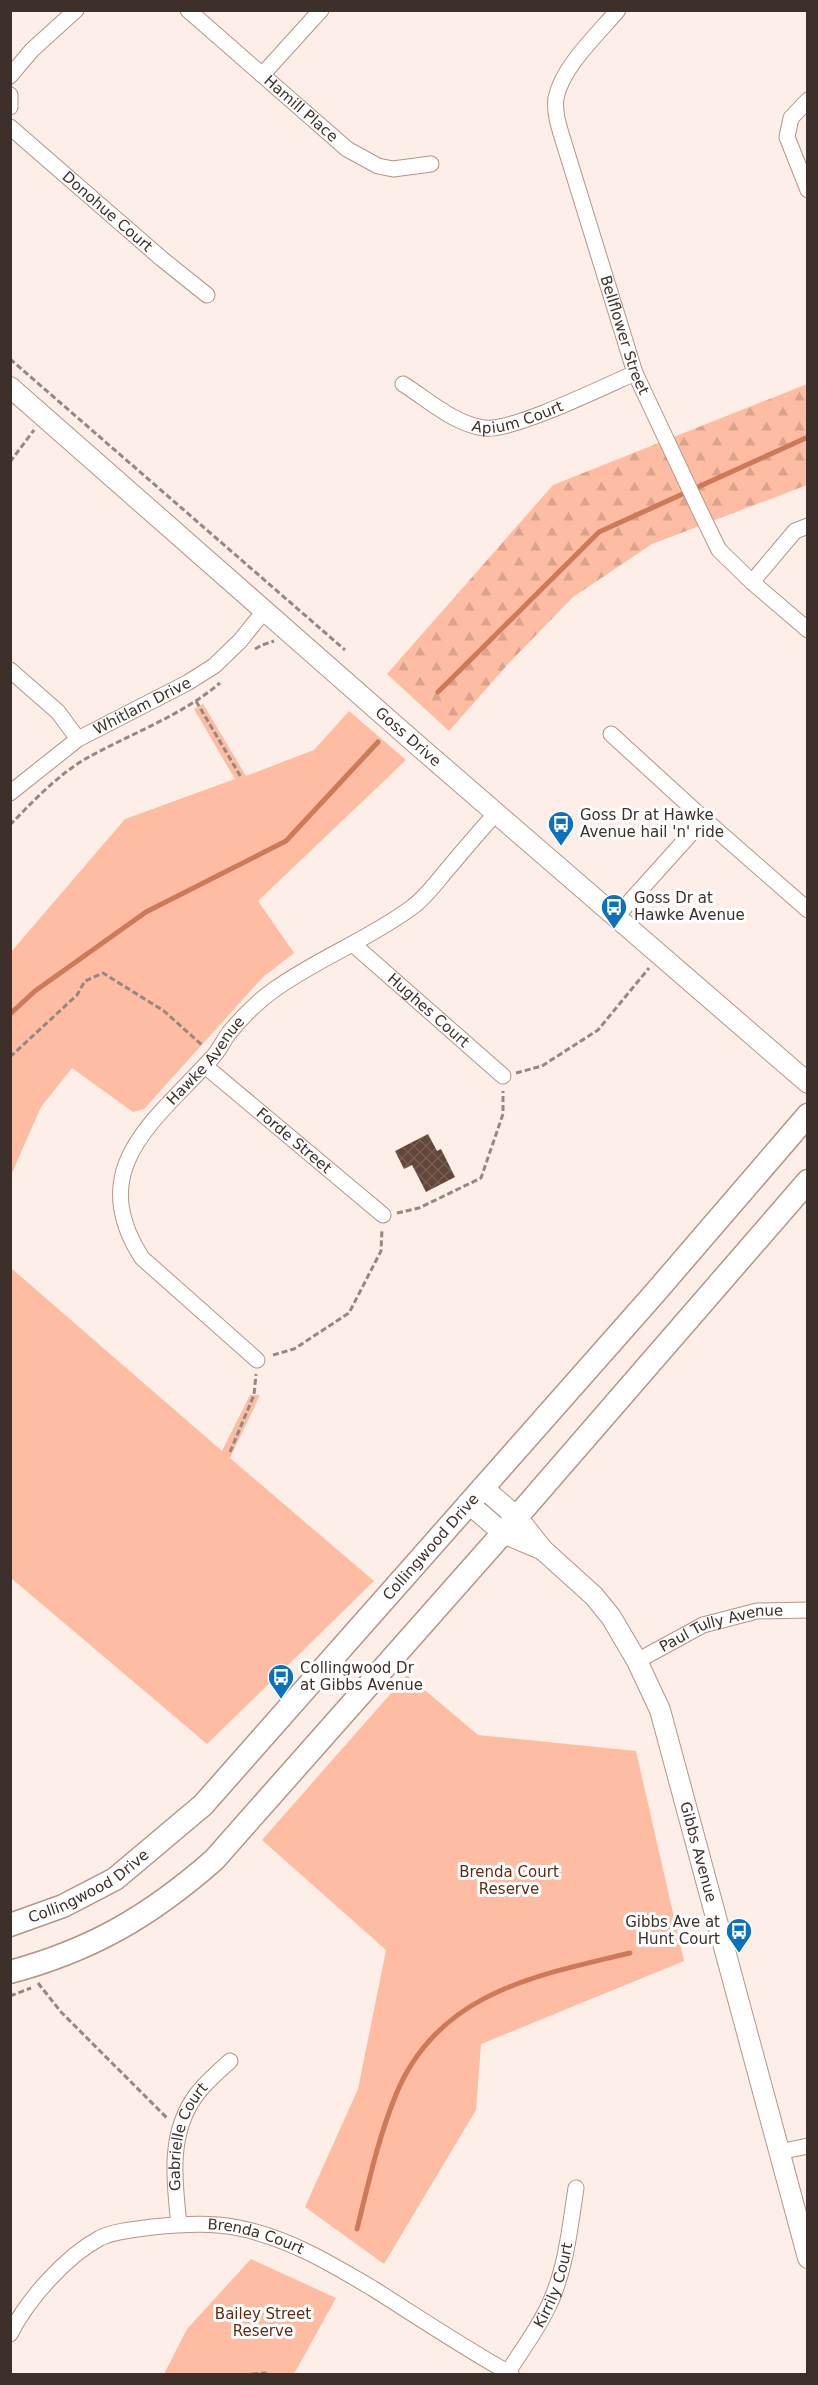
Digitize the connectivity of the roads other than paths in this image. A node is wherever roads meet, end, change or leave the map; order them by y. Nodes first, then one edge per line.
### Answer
1 (75, 10) edge
2 (188, 10) edge
3 (321, 10) edge
4 (618, 10) edge
5 (262, 75) junction
6 (10, 76) edge
7 (10, 95) edge
8 (807, 100) edge
9 (10, 107) edge
10 (10, 127) edge
11 (431, 164) dead end
12 (807, 190) edge
13 (207, 295) dead end
14 (635, 373) junction
15 (403, 384) dead end
16 (10, 387) edge
17 (807, 526) edge
18 (752, 582) junction
19 (266, 610) junction
20 (807, 630) edge
21 (10, 670) edge
22 (611, 735) dead end
23 (78, 738) junction
24 (10, 793) edge
25 (496, 813) junction
26 (704, 819) junction
27 (807, 910) edge
28 (616, 918) junction
29 (354, 945) junction
30 (209, 1061) junction
31 (503, 1076) road end
32 (807, 1083) edge
33 (807, 1114) edge
34 (807, 1181) edge
35 (383, 1215) road end
36 (257, 1360) road end
37 (475, 1495) junction
38 (510, 1525) junction
39 (807, 1610) edge
40 (638, 1661) junction
41 (10, 1925) edge
42 (18, 1970) edge
43 (230, 2061) dead end
44 (807, 2146) edge
45 (778, 2152) junction
46 (576, 2188) dead end
47 (179, 2224) junction
48 (807, 2258) edge
49 (10, 2334) edge
50 (510, 2373) edge

1 - 6 street
2 - 5 street, Hamill Place
3 - 5 street
4 - 14 street, Bellflower Street
5 - 11 street, Hamill Place
7 - 9 street
8 - 12 street
10 - 13 street, Donohue Court
14 - 15 street, Apium Court
14 - 18 street, Bellflower Street
16 - 19 street, Goss Drive
17 - 18 street
18 - 20 street, Bellflower Street
19 - 23 street, Whitlam Drive
19 - 25 street, Goss Drive
21 - 23 street
22 - 26 street
23 - 24 street, Whitlam Drive
25 - 28 street, Goss Drive
25 - 29 street, Hawke Avenue
26 - 27 street
26 - 28 street
28 - 32 street, Goss Drive
29 - 30 street, Hawke Avenue
29 - 31 street, Hughes Court
30 - 35 street, Forde Street
30 - 36 street, Hawke Avenue
33 - 37 main road, Collingwood Drive
34 - 38 main road
37 - 38 street, Gibbs Avenue
37 - 41 main road, Collingwood Drive
38 - 40 street, Gibbs Avenue
38 - 42 main road
39 - 40 street, Paul Tully Avenue
40 - 45 street, Gibbs Avenue
43 - 47 street, Gabrielle Court
44 - 45 street
45 - 48 street, Gibbs Avenue
46 - 50 street, Kirrily Court
47 - 49 street, Brenda Court
47 - 50 street, Brenda Court

